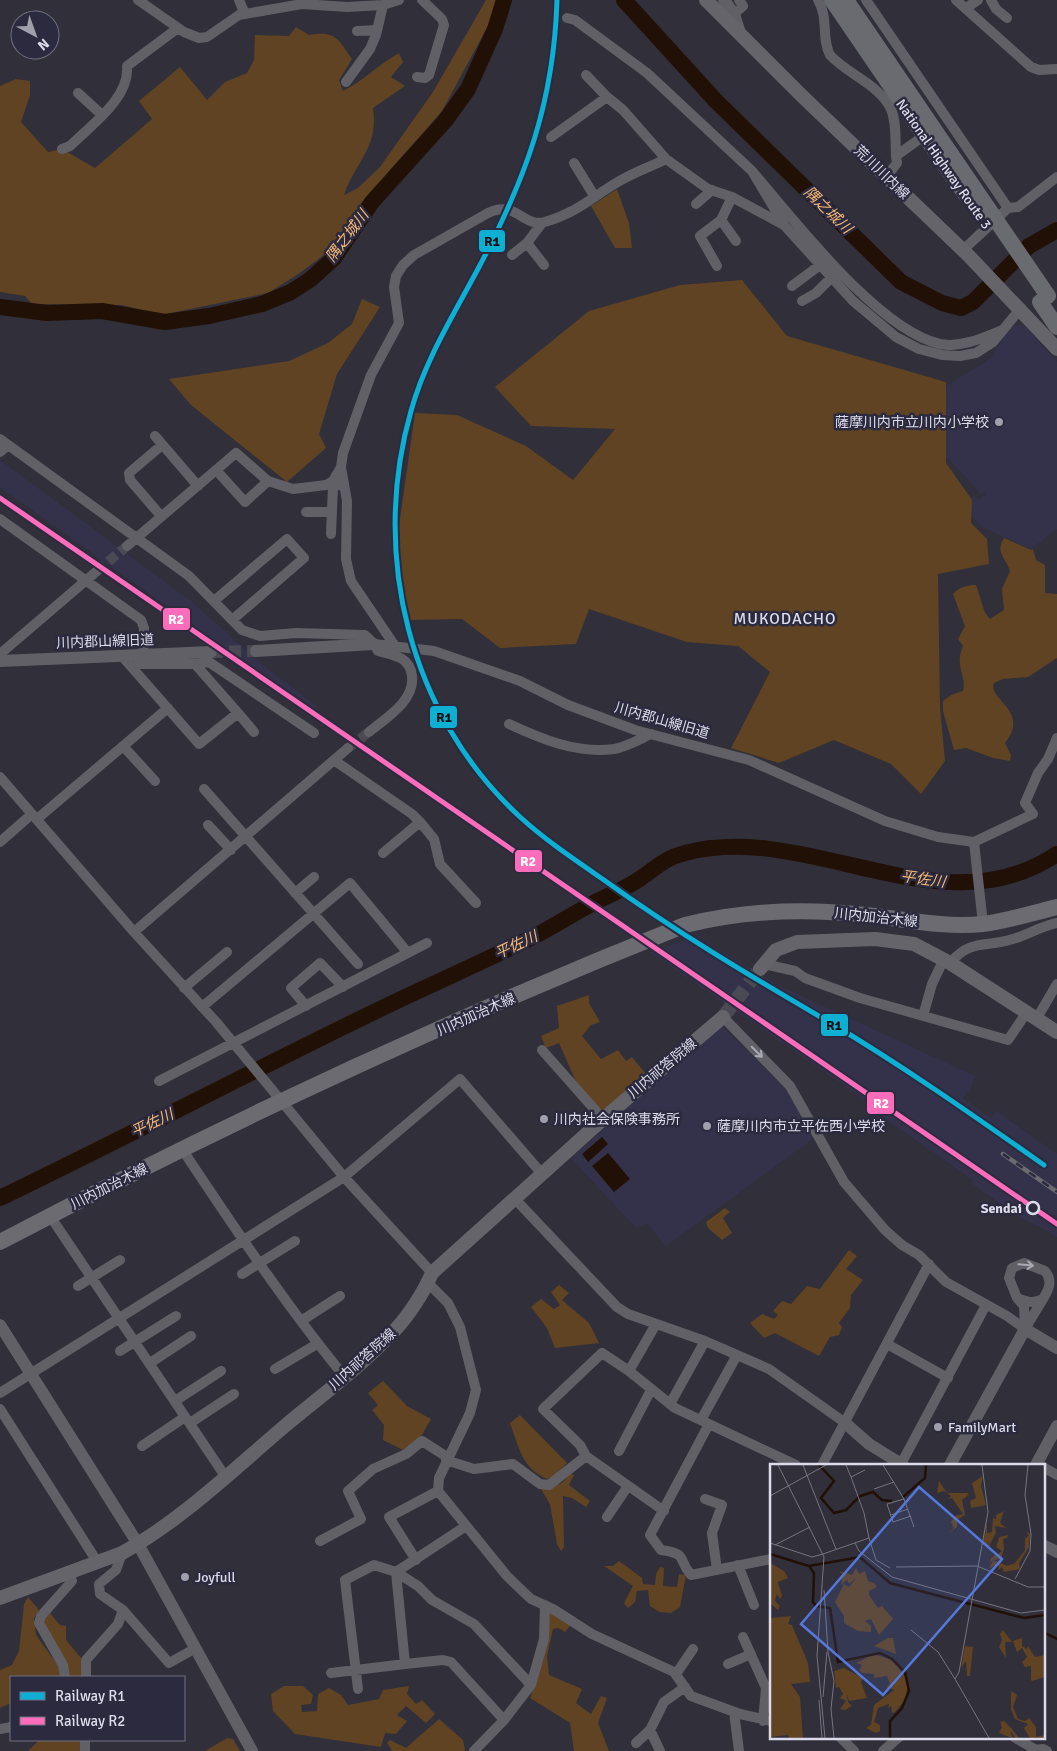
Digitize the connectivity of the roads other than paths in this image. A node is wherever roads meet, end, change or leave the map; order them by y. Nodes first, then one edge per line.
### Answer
1 (138, 0) edge
2 (239, 0) edge
3 (399, 0) edge
4 (422, 0) edge
5 (706, 0) edge
6 (724, 0) edge
7 (739, 0) edge
8 (818, 0) edge
9 (832, 0) edge
10 (846, 0) edge
11 (866, 0) edge
12 (956, 0) edge
13 (978, 0) edge
14 (991, 0) edge
15 (348, 4) edge
16 (383, 5) junction
17 (966, 8) junction
18 (245, 14) junction
19 (734, 14) junction
20 (567, 18) dead end
21 (1007, 18) dead end
22 (178, 28) junction
23 (378, 30) junction
24 (357, 32) dead end
25 (740, 33) junction
26 (1057, 69) edge
27 (586, 74) dead end
28 (417, 77) dead end
29 (346, 82) dead end
30 (78, 93) dead end
31 (607, 97) junction
32 (102, 115) junction
33 (947, 120) junction
34 (922, 122) junction
35 (551, 137) dead end
36 (62, 149) dead end
37 (896, 156) junction
38 (666, 159) junction
39 (574, 163) dead end
40 (752, 171) junction
41 (887, 176) junction
42 (1057, 177) edge
43 (712, 190) junction
44 (765, 194) junction
45 (595, 197) junction
46 (732, 197) junction
47 (696, 204) dead end
48 (750, 206) junction
49 (1008, 208) junction
50 (721, 220) junction
51 (542, 223) junction
52 (784, 225) junction
53 (736, 241) dead end
54 (527, 243) junction
55 (965, 252) junction
56 (512, 255) dead end
57 (544, 265) dead end
58 (820, 265) junction
59 (717, 266) dead end
60 (831, 278) junction
61 (792, 286) dead end
62 (802, 302) dead end
63 (1048, 302) edge
64 (1018, 305) junction
65 (1005, 328) junction
66 (1055, 341) edge
67 (155, 436) dead end
68 (4, 442) edge
69 (162, 445) junction
70 (0, 452) edge
71 (341, 467) junction
72 (216, 470) junction
73 (268, 481) junction
74 (333, 483) junction
75 (345, 485) junction
76 (198, 486) junction
77 (306, 512) dead end
78 (332, 512) junction
79 (161, 516) junction
80 (0, 520) edge
81 (331, 534) dead end
82 (136, 538) junction
83 (127, 546) tunnel mouth
84 (97, 571) tunnel mouth
85 (86, 581) junction
86 (214, 601) junction
87 (232, 620) junction
88 (374, 644) junction
89 (395, 646) junction
90 (256, 651) tunnel mouth
91 (211, 652) tunnel mouth
92 (0, 654) edge
93 (143, 659) junction
94 (125, 660) junction
95 (0, 661) edge
96 (195, 664) junction
97 (168, 708) junction
98 (238, 713) junction
99 (509, 724) dead end
100 (254, 732) dead end
101 (369, 732) tunnel mouth
102 (314, 733) dead end
103 (651, 734) junction
104 (1057, 738) edge
105 (123, 746) junction
106 (348, 748) tunnel mouth
107 (335, 761) junction
108 (0, 778) edge
109 (154, 781) dead end
110 (204, 788) dead end
111 (35, 816) junction
112 (420, 822) junction
113 (208, 825) dead end
114 (246, 837) junction
115 (0, 842) edge
116 (974, 842) junction
117 (231, 850) junction
118 (383, 853) dead end
119 (314, 877) dead end
120 (295, 893) junction
121 (476, 903) dead end
122 (1057, 907) edge
123 (313, 914) junction
124 (1057, 923) edge
125 (983, 924) junction
126 (134, 932) junction
127 (427, 943) dead end
128 (227, 952) dead end
129 (408, 953) junction
130 (947, 961) junction
131 (358, 964) dead end
132 (762, 966) joint
133 (1057, 984) edge
134 (343, 987) junction
135 (184, 988) junction
136 (306, 1006) junction
137 (202, 1008) junction
138 (1032, 1015) junction
139 (923, 1016) junction
140 (723, 1017) joint
141 (1057, 1032) edge
142 (232, 1044) junction
143 (542, 1050) dead end
144 (160, 1081) dead end
145 (276, 1096) junction
146 (602, 1119) junction
147 (182, 1149) junction
148 (543, 1175) junction
149 (344, 1177) junction
150 (516, 1200) junction
151 (50, 1216) junction
152 (243, 1241) junction
153 (0, 1242) edge
154 (295, 1242) dead end
155 (120, 1260) dead end
156 (260, 1264) junction
157 (928, 1264) junction
158 (242, 1274) dead end
159 (91, 1278) junction
160 (430, 1278) junction
161 (78, 1286) dead end
162 (340, 1296) dead end
163 (1017, 1298) junction
164 (1043, 1299) junction
165 (986, 1305) junction
166 (176, 1316) dead end
167 (119, 1318) junction
168 (301, 1321) junction
169 (656, 1324) junction
170 (0, 1325) edge
171 (1025, 1329) junction
172 (191, 1336) dead end
173 (706, 1341) junction
174 (135, 1342) junction
175 (317, 1344) junction
176 (887, 1344) junction
177 (1057, 1348) edge
178 (120, 1351) dead end
179 (736, 1355) junction
180 (150, 1363) junction
181 (275, 1369) dead end
182 (221, 1371) dead end
183 (629, 1371) junction
184 (31, 1374) junction
185 (344, 1376) junction
186 (948, 1378) junction
187 (650, 1390) junction
188 (0, 1392) edge
189 (234, 1394) dead end
190 (175, 1401) junction
191 (670, 1404) junction
192 (0, 1409) edge
193 (188, 1420) junction
194 (705, 1422) junction
195 (844, 1422) junction
196 (1057, 1426) edge
197 (142, 1446) dead end
198 (619, 1451) dead end
199 (586, 1456) junction
200 (447, 1458) junction
201 (794, 1464) edge
202 (823, 1464) edge
203 (902, 1464) edge
204 (951, 1464) edge
205 (1039, 1464) edge
206 (1044, 1468) edge
207 (1057, 1475) edge
208 (225, 1476) junction
209 (628, 1486) junction
210 (438, 1491) junction
211 (705, 1499) dead end
212 (664, 1511) junction
213 (607, 1517) dead end
214 (466, 1526) junction
215 (320, 1541) dead end
216 (138, 1544) junction
217 (1044, 1546) edge
218 (1057, 1552) edge
219 (122, 1553) junction
220 (770, 1559) edge
221 (416, 1560) junction
222 (98, 1563) junction
223 (738, 1566) junction
224 (717, 1570) junction
225 (396, 1572) junction
226 (70, 1574) junction
227 (0, 1598) edge
228 (546, 1605) junction
229 (754, 1605) dead end
230 (123, 1610) junction
231 (743, 1637) dead end
232 (196, 1648) junction
233 (693, 1648) dead end
234 (751, 1654) junction
235 (406, 1664) junction
236 (728, 1664) dead end
237 (357, 1670) junction
238 (331, 1673) dead end
239 (676, 1674) junction
240 (64, 1676) edge
241 (86, 1676) edge
242 (531, 1685) junction
243 (685, 1687) junction
244 (358, 1689) dead end
245 (734, 1712) junction
246 (504, 1720) junction
247 (767, 1721) edge
248 (650, 1730) junction
249 (844, 1738) edge
250 (898, 1738) edge
251 (1015, 1738) edge
252 (636, 1743) dead end
253 (1025, 1748) edge
254 (252, 1751) edge
255 (474, 1751) edge
256 (660, 1751) edge
257 (739, 1751) edge
258 (854, 1751) edge
259 (883, 1751) edge
260 (1046, 1751) edge

1 - 22 street
2 - 18 street
3 - 16 street
4 - 28 street
5 - 25 main road, 荒川川内線
6 - 19 street
7 - 19 street
8 - 37 street
9 - 34 highway, National Highway Route 3
10 - 34 highway, National Highway Route 3
11 - 33 street
12 - 17 street
13 - 17 street
14 - 21 street
15 - 16 street
15 - 18 street
16 - 23 street
17 - 26 street
18 - 22 street
19 - 25 street
20 - 40 street
22 - 32 street
23 - 24 street
23 - 29 street
25 - 41 main road, 荒川川内線
27 - 31 street
30 - 32 street
31 - 35 street
31 - 38 street
32 - 36 street
33 - 37 street
33 - 49 street
34 - 63 highway, National Highway Route 3, bridge
37 - 41 street
38 - 43 street
38 - 45 street
39 - 45 street
40 - 44 street
40 - 65 street
41 - 55 main road, 荒川川内線
42 - 49 street
43 - 46 street
43 - 47 street
44 - 48 street
44 - 52 street
45 - 51 street
46 - 48 street
46 - 50 street
48 - 52 street
49 - 55 street
50 - 53 street
50 - 59 street
51 - 54 street
51 - 71 street
52 - 58 street
54 - 56 street
54 - 57 street
55 - 64 main road, 荒川川内線
58 - 60 street
58 - 61 street
60 - 62 street
60 - 65 street
63 - 66 highway, National Highway Route 3
64 - 65 street
64 - 66 main road, 荒川川内線
67 - 69 street
68 - 70 street
68 - 82 street
69 - 76 street
69 - 79 street
71 - 74 street
71 - 75 street
72 - 73 street
72 - 73 street
72 - 76 street
73 - 74 street
74 - 75 street
74 - 78 street
75 - 89 street
76 - 79 street
77 - 78 street
78 - 81 street
79 - 82 street
80 - 85 street
82 - 83 street
82 - 86 street
84 - 85 street
85 - 92 street
85 - 93 street
86 - 87 street
86 - 87 street
87 - 88 street
88 - 89 street, 川内郡山線旧道
88 - 90 street, 川内郡山線旧道
88 - 101 street
89 - 103 street, 川内郡山線旧道
91 - 93 street, 川内郡山線旧道
93 - 94 street, 川内郡山線旧道
93 - 96 street
94 - 95 street, 川内郡山線旧道
94 - 97 street
96 - 98 street
96 - 102 street
97 - 98 street
97 - 105 street
98 - 100 street
99 - 103 street
103 - 116 street, 川内郡山線旧道
104 - 116 street
105 - 109 street
105 - 111 street
106 - 107 street
107 - 112 street
107 - 114 street
108 - 111 street
110 - 114 street
111 - 115 street
111 - 126 street
112 - 118 street
112 - 121 street
113 - 117 street
114 - 117 street
114 - 120 street
116 - 125 street
117 - 126 street
119 - 120 street
120 - 123 street
122 - 125 main road, 川内加治木線
123 - 129 street
123 - 131 street
123 - 137 street
124 - 130 street
125 - 145 main road, 川内加治木線
126 - 135 street
127 - 129 street
128 - 135 street
129 - 134 street
130 - 132 main road
130 - 138 main road
130 - 139 street
132 - 139 street
133 - 138 street
134 - 136 street
134 - 136 street
135 - 137 street
136 - 142 street
137 - 142 street
138 - 139 street
138 - 141 main road
140 - 146 main road, 川内祁答院線
140 -> 157 street
142 - 144 street
142 - 145 street
143 - 146 street
145 - 147 main road, 川内加治木線
145 - 149 street
146 - 148 main road, 川内祁答院線
147 - 151 main road, 川内加治木線
147 - 152 street
148 - 149 street
148 - 150 main road, 川内祁答院線
149 - 152 street
149 - 160 street
150 - 160 main road, 川内祁答院線
150 - 169 street
151 - 153 main road, 川内加治木線
151 - 159 street
152 - 156 street
152 - 167 street
154 - 156 street
155 - 159 street
156 - 158 street
156 - 168 street
157 - 165 street
157 - 176 street
159 - 161 street
159 - 167 street
160 - 185 main road, 川内祁答院線
160 - 200 street
162 - 168 street
163 - 164 street
163 -> 164 street
163 - 171 street
164 - 171 street
165 - 171 street
165 - 186 street
166 - 174 street
167 - 174 street
167 - 184 street
168 - 175 street
169 - 173 street
169 - 183 street
170 - 184 street
171 - 177 street
171 - 204 street
172 - 180 street
173 - 179 street
173 - 191 street
174 - 178 street
174 - 180 street
175 - 181 street
175 - 185 street
176 - 186 street
176 - 195 street
179 - 194 street
179 - 195 street
180 - 190 street
182 - 190 street
183 - 187 street
183 - 199 street
184 - 188 street
184 - 216 street
185 - 208 main road, 川内祁答院線
186 - 203 street
187 - 191 street
187 - 198 street
189 - 193 street
190 - 193 street
191 - 194 street
192 - 222 street
193 - 197 street
193 - 208 street
194 - 201 street
194 - 212 street
195 - 202 street
195 - 203 street
196 - 205 street
199 - 200 street
199 - 209 street
200 - 210 street
200 - 215 street
206 - 207 street
208 - 216 main road, 川内祁答院線
209 - 212 street
209 - 213 street
210 - 214 street
210 - 221 street
211 - 224 street
212 - 224 street
214 - 221 street
214 - 228 street
216 - 219 main road, 川内祁答院線
216 - 232 street
217 - 218 street
219 - 222 main road, 川内祁答院線
219 - 230 street
220 - 223 street
221 - 225 street
222 - 226 main road, 川内祁答院線
223 - 224 street
223 - 229 street
225 - 235 street
225 - 237 street
225 - 242 street
226 - 227 main road, 川内祁答院線
226 - 240 street
228 - 239 street
228 - 242 street
230 - 232 street
230 - 241 street
231 - 234 street
232 - 254 street
233 - 239 street
234 - 236 street
234 - 247 street
235 - 237 street
235 - 246 street
237 - 238 street
237 - 244 street
239 - 243 street
242 - 246 street
243 - 245 street
243 - 248 street
245 - 247 street
245 - 257 street
246 - 255 street
248 - 252 street
248 - 256 street
249 - 258 street
250 - 259 street
251 - 253 street
253 - 260 street

